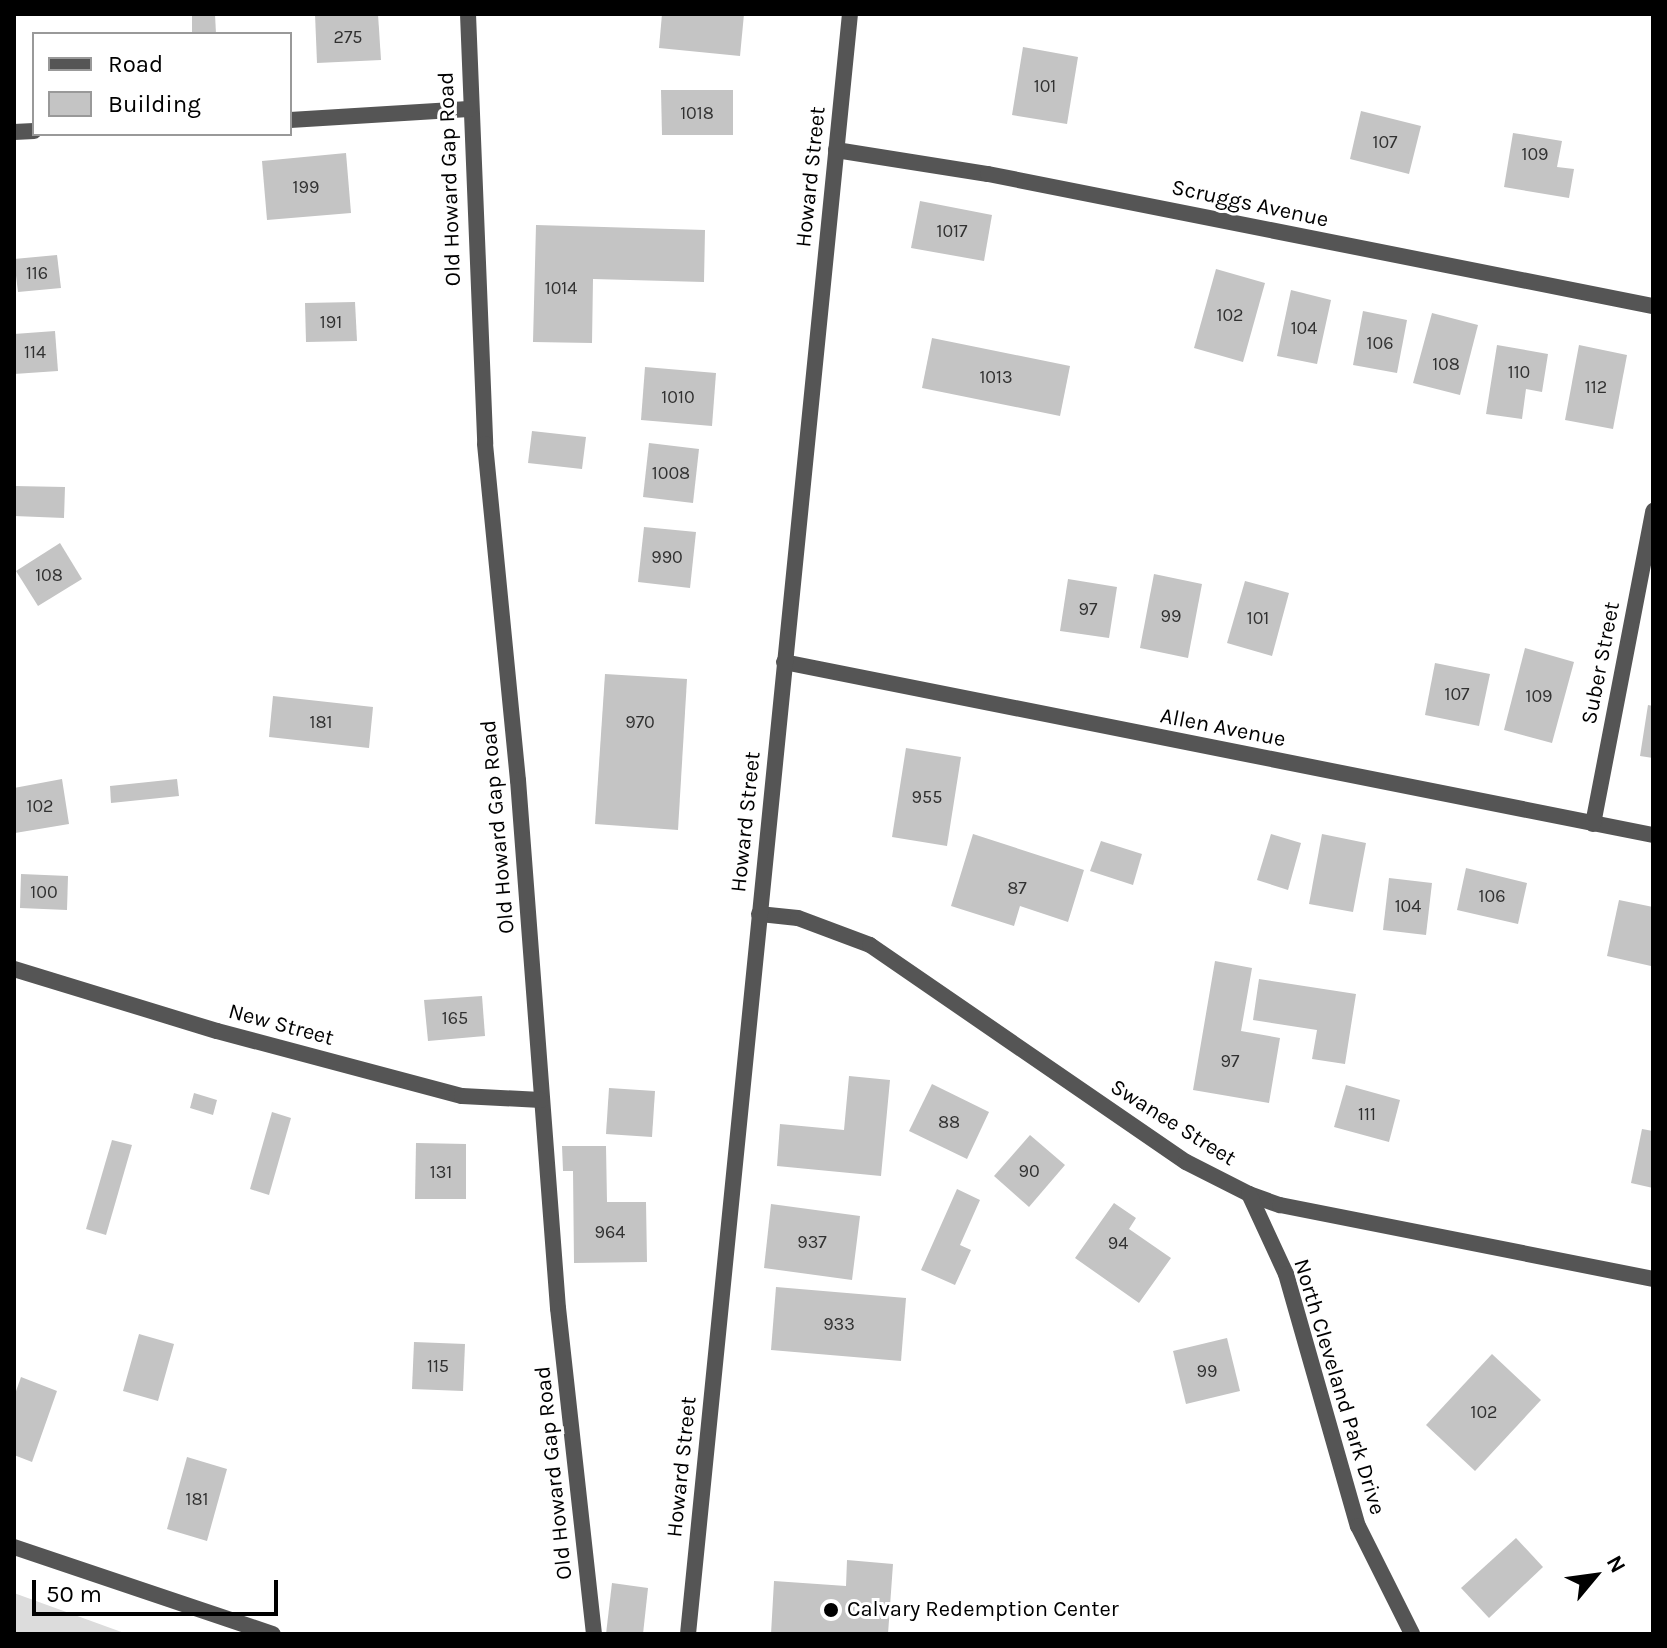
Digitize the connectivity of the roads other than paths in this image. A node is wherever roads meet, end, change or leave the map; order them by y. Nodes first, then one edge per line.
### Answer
1 (468, 14) edge
2 (850, 14) edge
3 (469, 109) junction
4 (292, 120) edge
5 (836, 150) junction
6 (1653, 306) edge
7 (1653, 511) edge
8 (784, 662) junction
9 (1593, 824) junction
10 (1653, 835) edge
11 (759, 914) junction
12 (14, 969) edge
13 (541, 1100) junction
14 (1249, 1194) junction
15 (1653, 1279) edge
16 (14, 1547) edge
17 (273, 1634) edge
18 (594, 1634) edge
19 (688, 1634) edge
20 (1412, 1634) edge

1 - 3 street, Old Howard Gap Road
2 - 5 street, Howard Street
3 - 4 street
3 - 13 street, Old Howard Gap Road
5 - 6 street, Scruggs Avenue
5 - 8 street, Howard Street
7 - 9 street, Suber Street
8 - 9 street, Allen Avenue
8 - 11 street, Howard Street
9 - 10 street, Allen Avenue
11 - 14 street, Swanee Street
11 - 19 street, Howard Street
12 - 13 street, New Street
13 - 18 street, Old Howard Gap Road
14 - 15 street, Swanee Street
14 - 20 street, North Cleveland Park Drive
16 - 17 street

